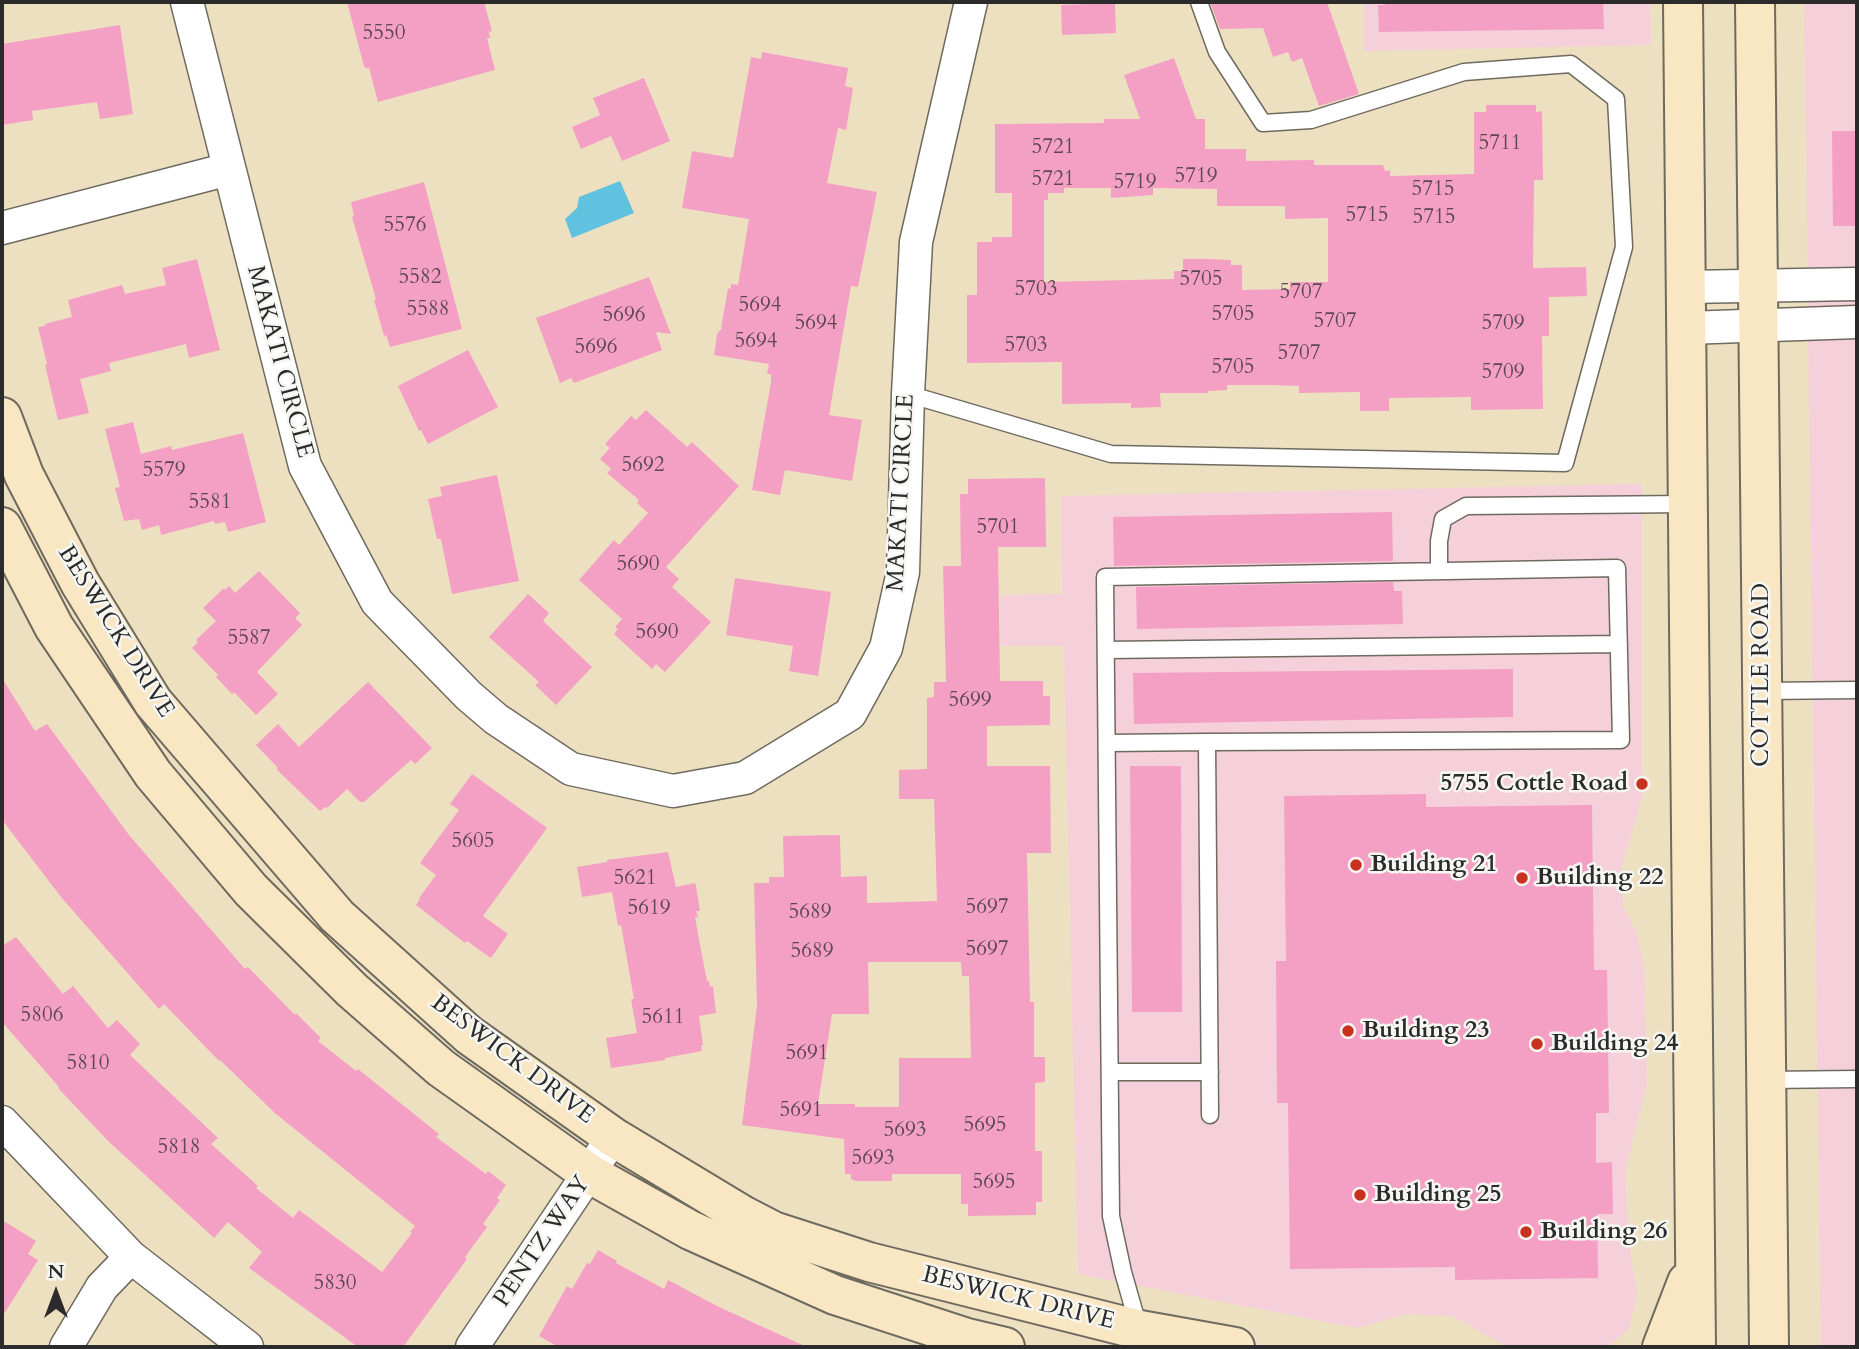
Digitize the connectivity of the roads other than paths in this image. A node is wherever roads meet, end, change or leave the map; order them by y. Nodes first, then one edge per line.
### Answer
1 (187, 2) edge
2 (971, 2) edge
3 (1199, 2) edge
4 (1682, 2) edge
5 (1755, 2) edge
6 (229, 169) junction
7 (2, 228) edge
8 (1857, 284) edge
9 (1758, 286) junction
10 (1686, 287) junction
11 (1857, 322) edge
12 (1759, 325) junction
13 (1686, 328) junction
14 (908, 394) junction
15 (2, 417) edge
16 (1688, 504) junction
17 (2, 527) edge
18 (1439, 571) junction
19 (1619, 644) junction
20 (1106, 650) junction
21 (1857, 690) edge
22 (1762, 691) junction
23 (1207, 742) junction
24 (1108, 743) junction
25 (1111, 1072) junction
26 (1210, 1072) junction
27 (1857, 1079) edge
28 (1764, 1080) junction
29 (1210, 1115) dead end
30 (2, 1122) edge
31 (613, 1137) junction
32 (590, 1174) junction
33 (131, 1257) junction
34 (1695, 1260) junction
35 (1139, 1339) edge
36 (1770, 1345) edge
37 (66, 1347) edge
38 (247, 1347) edge
39 (472, 1347) edge
40 (1005, 1347) edge
41 (1236, 1347) edge
42 (1662, 1347) edge
43 (1696, 1347) edge

1 - 6 street, MAKATI CIRCLE
2 - 14 street, MAKATI CIRCLE
3 - 14 lane
4 - 10 street
5 - 9 street, COTTLE ROAD
6 - 7 street
6 - 14 street, MAKATI CIRCLE
8 - 9 street
9 - 10 street
9 - 12 street, COTTLE ROAD
10 - 13 street
11 - 12 street
12 - 13 street
12 - 22 street, COTTLE ROAD
13 - 16 street
15 - 31 street, BESWICK DRIVE
16 - 18 lane
16 - 34 street
17 - 32 street, BESWICK DRIVE
18 - 19 lane
18 - 20 lane
19 - 20 lane
19 - 23 lane
20 - 24 lane
21 - 22 lane
22 - 28 street, COTTLE ROAD
23 - 24 lane
23 - 26 lane
24 - 25 lane
25 - 26 lane
25 - 35 lane
26 - 29 lane
27 - 28 lane
28 - 36 street, COTTLE ROAD
30 - 33 street
31 - 32 street, PENTZ WAY
31 - 35 street, BESWICK DRIVE
32 - 39 street, PENTZ WAY
32 - 40 street, BESWICK DRIVE
33 - 37 street
33 - 38 street
34 - 42 street
34 - 43 street
35 - 41 street, BESWICK DRIVE

